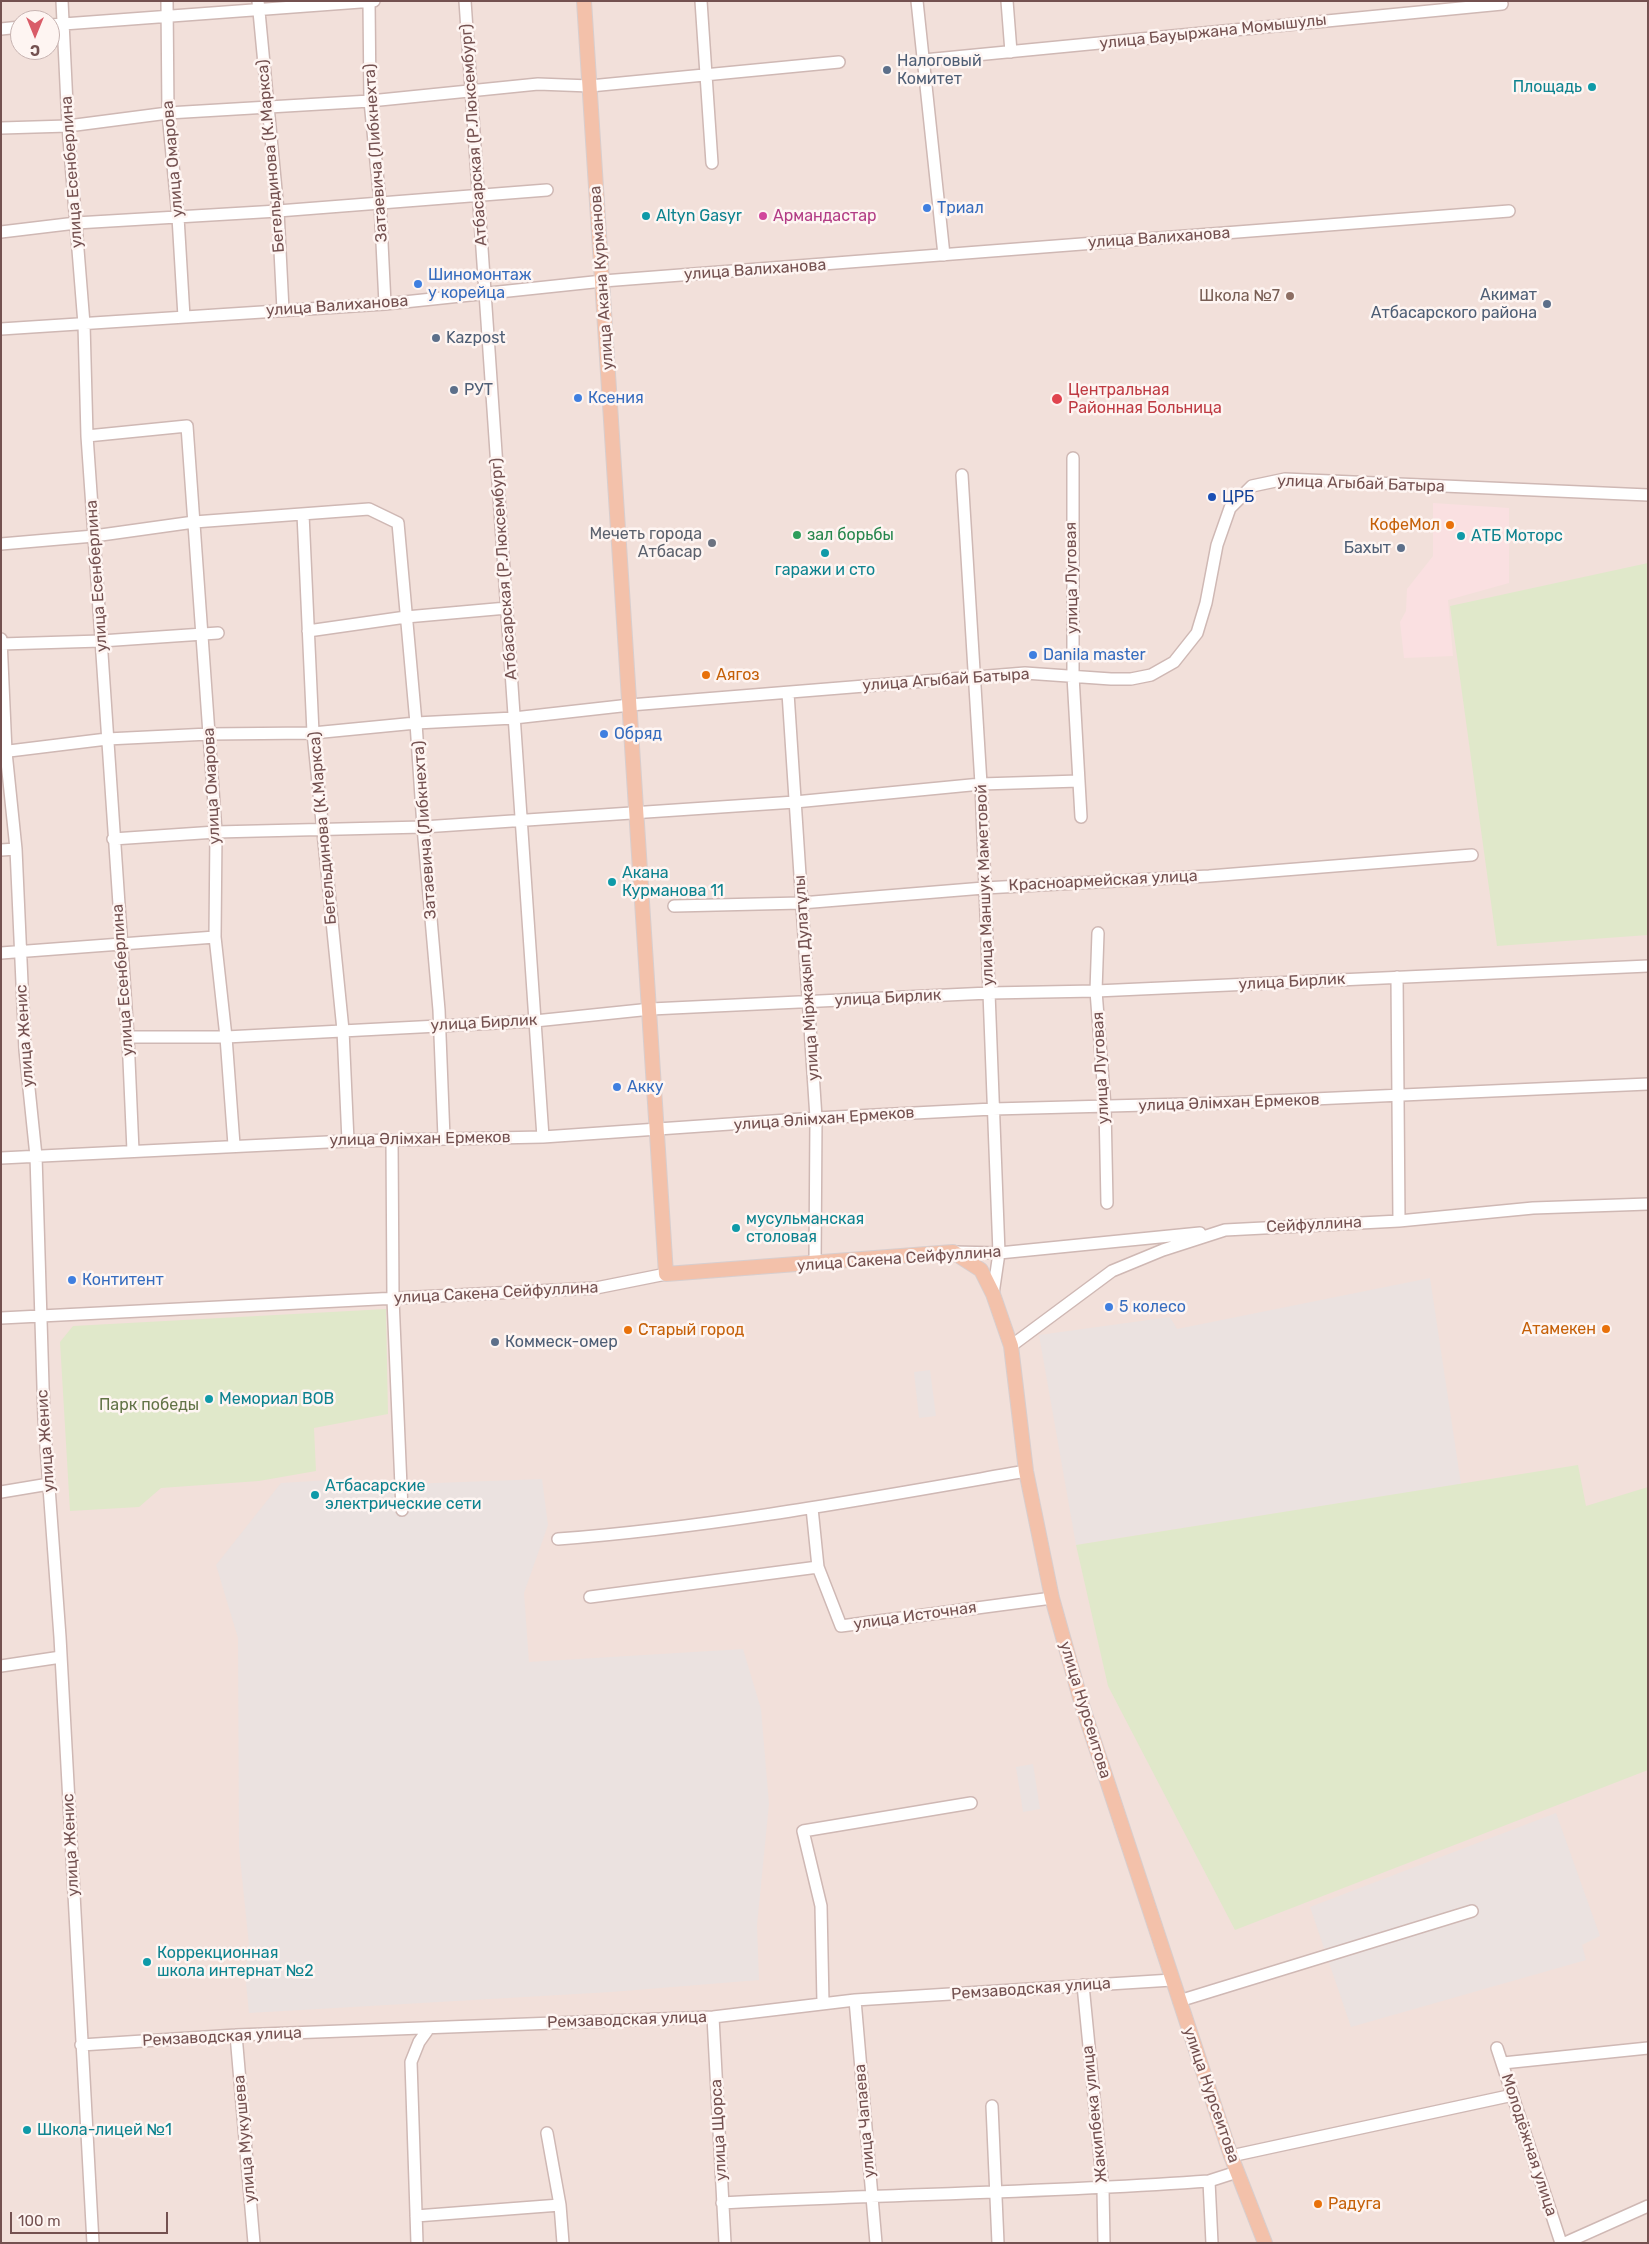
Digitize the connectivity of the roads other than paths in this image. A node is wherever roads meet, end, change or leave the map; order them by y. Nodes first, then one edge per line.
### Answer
1 (62, 1) edge
2 (167, 1) edge
3 (369, 1) edge
4 (374, 1) edge
5 (465, 1) edge
6 (584, 1) edge
7 (702, 1) edge
8 (917, 1) edge
9 (1007, 1) edge
10 (1502, 4) dead end
11 (258, 6) edge
12 (169, 16) junction
13 (60, 24) edge
14 (63, 24) junction
15 (1011, 52) junction
16 (924, 60) junction
17 (839, 62) dead end
18 (705, 75) junction
19 (590, 86) junction
20 (471, 92) junction
21 (370, 101) junction
22 (267, 108) junction
23 (168, 113) junction
24 (68, 126) junction
25 (1, 128) edge
26 (712, 163) dead end
27 (548, 190) dead end
28 (478, 196) junction
29 (380, 202) junction
30 (278, 211) junction
31 (1510, 211) dead end
32 (178, 218) junction
33 (76, 223) junction
34 (1, 232) edge
35 (944, 255) junction
36 (603, 281) junction
37 (485, 293) junction
38 (385, 304) junction
39 (283, 310) junction
40 (184, 317) junction
41 (84, 324) junction
42 (1, 329) edge
43 (87, 436) junction
44 (1072, 458) dead end
45 (962, 475) dead end
46 (1648, 494) edge
47 (302, 514) junction
48 (194, 522) junction
49 (94, 536) junction
50 (1, 544) edge
51 (507, 608) junction
52 (406, 617) junction
53 (308, 630) junction
54 (218, 633) dead end
55 (202, 634) junction
56 (1, 638) edge
57 (101, 641) junction
58 (2, 644) edge
59 (973, 676) junction
60 (1073, 676) junction
61 (788, 693) junction
62 (630, 705) junction
63 (514, 718) junction
64 (416, 723) junction
65 (313, 732) junction
66 (209, 734) junction
67 (107, 739) junction
68 (4, 752) edge
69 (1079, 781) junction
70 (981, 784) junction
71 (795, 802) junction
72 (638, 812) junction
73 (1081, 817) dead end
74 (521, 820) junction
75 (423, 827) junction
76 (322, 830) junction
77 (216, 832) junction
78 (113, 838) junction
79 (16, 849) junction
80 (1, 850) edge
81 (1472, 856) dead end
82 (984, 888) junction
83 (801, 903) junction
84 (674, 906) dead end
85 (1098, 933) dead end
86 (215, 937) junction
87 (121, 944) junction
88 (20, 952) junction
89 (1, 953) edge
90 (1648, 966) edge
91 (1397, 977) junction
92 (1096, 992) junction
93 (989, 993) junction
94 (808, 1003) junction
95 (651, 1009) junction
96 (535, 1021) junction
97 (440, 1025) junction
98 (342, 1030) junction
99 (128, 1036) junction
100 (226, 1037) junction
101 (1648, 1084) edge
102 (1399, 1096) junction
103 (1105, 1107) junction
104 (993, 1109) junction
105 (816, 1118) junction
106 (656, 1129) junction
107 (543, 1137) junction
108 (444, 1138) junction
109 (392, 1140) junction
110 (348, 1141) junction
111 (234, 1146) junction
112 (132, 1151) junction
113 (36, 1156) junction
114 (1, 1158) edge
115 (1107, 1203) dead end
116 (1648, 1204) edge
117 (1399, 1221) junction
118 (1225, 1230) junction
119 (953, 1252) junction
120 (999, 1253) junction
121 (815, 1264) junction
122 (666, 1274) junction
123 (994, 1294) junction
124 (393, 1299) junction
125 (40, 1316) junction
126 (1, 1318) edge
127 (1011, 1346) junction
128 (1026, 1471) junction
129 (49, 1484) junction
130 (1, 1492) edge
131 (812, 1508) junction
132 (402, 1510) dead end
133 (558, 1539) dead end
134 (818, 1567) junction
135 (590, 1597) dead end
136 (1052, 1598) junction
137 (61, 1657) junction
138 (1, 1666) edge
139 (971, 1803) dead end
140 (1472, 1911) dead end
141 (1172, 1980) junction
142 (1083, 1985) junction
143 (855, 2000) junction
144 (1179, 2001) junction
145 (822, 2003) junction
146 (713, 2017) junction
147 (429, 2028) junction
148 (236, 2035) junction
149 (81, 2045) junction
150 (1498, 2048) dead end
151 (1648, 2048) edge
152 (1502, 2063) junction
153 (1513, 2095) junction
154 (992, 2106) dead end
155 (547, 2133) dead end
156 (1231, 2156) junction
157 (1237, 2172) junction
158 (1209, 2181) junction
159 (1103, 2188) junction
160 (995, 2193) junction
161 (872, 2195) junction
162 (722, 2203) junction
163 (560, 2205) junction
164 (1648, 2206) edge
165 (416, 2216) junction
166 (93, 2243) edge
167 (254, 2243) edge
168 (417, 2243) edge
169 (563, 2243) edge
170 (725, 2243) edge
171 (876, 2243) edge
172 (998, 2243) edge
173 (1104, 2243) edge
174 (1212, 2243) edge
175 (1265, 2243) edge
176 (1561, 2243) edge
177 (1565, 2243) edge

1 - 14 street, улица Есенберлина
2 - 12 street, улица Омарова
3 - 4 street
3 - 11 street
3 - 21 street, Затаевича (Либкнехта)
5 - 20 street, Атбасарская (Р.Люксембург)
6 - 19 main road, улица Акана Курманова
7 - 18 street
8 - 16 street
9 - 15 street
10 - 15 street, улица Бауыржана Момышулы
11 - 12 street
11 - 22 street, Бегельдинова (К.Маркса)
12 - 14 street
12 - 23 street, улица Омарова
13 - 14 street
14 - 24 street, улица Есенберлина
15 - 16 street, улица Бауыржана Момышулы
16 - 35 street
17 - 18 street
18 - 19 street
18 - 26 street
19 - 20 street
19 - 36 main road, улица Акана Курманова
20 - 21 street
20 - 28 street, Атбасарская (Р.Люксембург)
21 - 22 street
21 - 29 street, Затаевича (Либкнехта)
22 - 23 street
22 - 30 street, Бегельдинова (К.Маркса)
23 - 24 street
23 - 32 street, улица Омарова
24 - 25 street
24 - 33 street, улица Есенберлина
27 - 28 street
28 - 29 street
28 - 37 street, Атбасарская (Р.Люксембург)
29 - 30 street
29 - 38 street, Затаевича (Либкнехта)
30 - 32 street
30 - 39 street, Бегельдинова (К.Маркса)
31 - 35 street, улица Валиханова
32 - 33 street
32 - 40 street, улица Омарова
33 - 34 street
33 - 41 street, улица Есенберлина
35 - 36 street, улица Валиханова
36 - 37 street, улица Валиханова
36 - 62 main road, улица Акана Курманова
37 - 38 street, улица Валиханова
37 - 51 street, Атбасарская (Р.Люксембург)
38 - 39 street, улица Валиханова
39 - 40 street, улица Валиханова
40 - 41 street, улица Валиханова
41 - 42 street, улица Валиханова
41 - 43 street, улица Есенберлина
43 - 48 street, улица Омарова
43 - 49 street, улица Есенберлина
44 - 60 street, улица Луговая
45 - 59 street, улица Маншук Маметовой
46 - 60 street, улица Агыбай Батыра
47 - 48 street
47 - 52 street, Затаевича (Либкнехта)
47 - 53 street, Бегельдинова (К.Маркса)
48 - 49 street
48 - 55 street, улица Омарова
49 - 50 street
49 - 57 street, улица Есенберлина
51 - 52 street
51 - 63 street, Атбасарская (Р.Люксембург)
52 - 53 street
52 - 64 street, Затаевича (Либкнехта)
53 - 65 street, Бегельдинова (К.Маркса)
54 - 55 street
55 - 57 street
55 - 66 street, улица Омарова
56 - 58 street, улица Женис
57 - 58 street
57 - 67 street, улица Есенберлина
58 - 68 street, улица Женис
59 - 60 street, улица Агыбай Батыра
59 - 61 street, улица Агыбай Батыра
59 - 70 street, улица Маншук Маметовой
60 - 69 street, улица Луговая
61 - 62 street, улица Агыбай Батыра
61 - 71 street, улица Міржақып Дулатұлы
62 - 63 street, улица Агыбай Батыра
62 - 72 main road, улица Акана Курманова
63 - 64 street, улица Агыбай Батыра
63 - 74 street, Атбасарская (Р.Люксембург)
64 - 65 street, улица Агыбай Батыра
64 - 75 street, Затаевича (Либкнехта)
65 - 66 street, улица Агыбай Батыра
65 - 76 street, Бегельдинова (К.Маркса)
66 - 67 street, улица Агыбай Батыра
66 - 77 street, улица Омарова
67 - 68 street, улица Агыбай Батыра
67 - 78 street, улица Есенберлина
68 - 79 street, улица Женис
69 - 70 street
69 - 73 street, улица Луговая
70 - 71 street
70 - 82 street, улица Маншук Маметовой
71 - 72 street
71 - 83 street, улица Міржақып Дулатұлы
72 - 74 street
72 - 95 main road, улица Акана Курманова
74 - 75 street
74 - 96 street, Атбасарская (Р.Люксембург)
75 - 76 street
75 - 97 street, Затаевича (Либкнехта)
76 - 77 street
76 - 98 street, Бегельдинова (К.Маркса)
77 - 78 street
77 - 86 street, улица Омарова
78 - 87 street, улица Есенберлина
79 - 80 street
79 - 88 street, улица Женис
81 - 82 street, Красноармейская улица
82 - 83 street, Красноармейская улица
82 - 93 street, улица Маншук Маметовой
83 - 84 street, Красноармейская улица
83 - 94 street, улица Міржақып Дулатұлы
85 - 92 street, улица Луговая
86 - 87 street
86 - 100 street, улица Омарова
87 - 88 street
87 - 99 street, улица Есенберлина
88 - 89 street
88 - 113 street, улица Женис
90 - 91 street, улица Бирлик
91 - 92 street, улица Бирлик
91 - 102 street
92 - 93 street, улица Бирлик
92 - 103 street, улица Луговая
93 - 94 street, улица Бирлик
93 - 104 street, улица Маншук Маметовой
94 - 95 street, улица Бирлик
94 - 105 street, улица Міржақып Дулатұлы
95 - 96 street, улица Бирлик
95 - 106 main road, улица Акана Курманова
96 - 97 street, улица Бирлик
96 - 107 street, Атбасарская (Р.Люксембург)
97 - 98 street, улица Бирлик
97 - 108 street, Затаевича (Либкнехта)
98 - 100 street, улица Бирлик
98 - 110 street, Бегельдинова (К.Маркса)
99 - 100 street, улица Бирлик
99 - 112 street, улица Есенберлина
100 - 111 street, улица Омарова
101 - 102 street, улица Әлімхан Ермеков
102 - 103 street, улица Әлімхан Ермеков
102 - 117 street
103 - 104 street, улица Әлімхан Ермеков
103 - 115 street, улица Луговая
104 - 105 street, улица Әлімхан Ермеков
104 - 120 street, улица Маншук Маметовой
105 - 106 street, улица Әлімхан Ермеков
105 - 121 street, улица Міржақып Дулатұлы
106 - 107 street, улица Әлімхан Ермеков
106 - 122 main road, улица Акана Курманова
107 - 108 street, улица Әлімхан Ермеков
108 - 109 street, улица Әлімхан Ермеков
109 - 110 street, улица Әлімхан Ермеков
109 - 124 street
110 - 111 street, улица Әлімхан Ермеков
111 - 112 street, улица Әлімхан Ермеков
112 - 113 street, улица Әлімхан Ермеков
113 - 114 street, улица Әлімхан Ермеков
113 - 125 street, улица Женис
116 - 117 street, Сейфуллина
117 - 118 street, Сейфуллина
118 - 120 street, улица Сакена Сейфуллина
118 - 127 street, Сейфуллина
119 - 120 street, улица Сакена Сейфуллина
119 - 121 main road, улица Сакена Сейфуллина
119 - 123 main road, улица Нурсеитова
120 - 123 street, улица Маншук Маметовой
121 - 122 main road, улица Сакена Сейфуллина
122 - 124 street, улица Сакена Сейфуллина
123 - 127 main road, улица Нурсеитова
124 - 125 street, улица Сакена Сейфуллина
124 - 132 street
125 - 126 street, улица Сакена Сейфуллина
125 - 129 street, улица Женис
127 - 128 main road, улица Нурсеитова
128 - 131 street
128 - 136 main road, улица Нурсеитова
129 - 130 street
129 - 137 street, улица Женис
131 - 133 street
131 - 134 street, улица Источная
134 - 135 street
134 - 136 street, улица Источная
136 - 141 main road, улица Нурсеитова
137 - 138 street
137 - 149 street, улица Женис
139 - 145 street
140 - 144 street
141 - 142 street, Ремзаводская улица
141 - 144 main road, улица Нурсеитова
142 - 143 street, Ремзаводская улица
142 - 159 street, Жакипбека улица
143 - 145 street, Ремзаводская улица
143 - 161 street, улица Чапаева
144 - 156 main road, улица Нурсеитова
145 - 146 street, Ремзаводская улица
146 - 147 street, Ремзаводская улица
146 - 162 street, улица Щорса
147 - 148 street, Ремзаводская улица
147 - 165 street
148 - 149 street, Ремзаводская улица
148 - 167 street, улица Мукушева
149 - 166 street, улица Женис
150 - 152 street, Молодёжная улица
151 - 152 street
152 - 153 street, Молодёжная улица
153 - 156 street
153 - 176 street, Молодёжная улица
154 - 160 street
155 - 163 street
156 - 157 main road, улица Нурсеитова
157 - 158 street, улица Нурсеитова
157 - 175 main road, улица Нурсеитова
158 - 159 street
158 - 174 street, улица Нурсеитова
159 - 160 street
159 - 173 street, Жакипбека улица
160 - 161 street
160 - 172 street
161 - 162 street
161 - 171 street, улица Чапаева
162 - 170 street, улица Щорса
163 - 165 street
163 - 169 street
164 - 177 street
165 - 168 street

